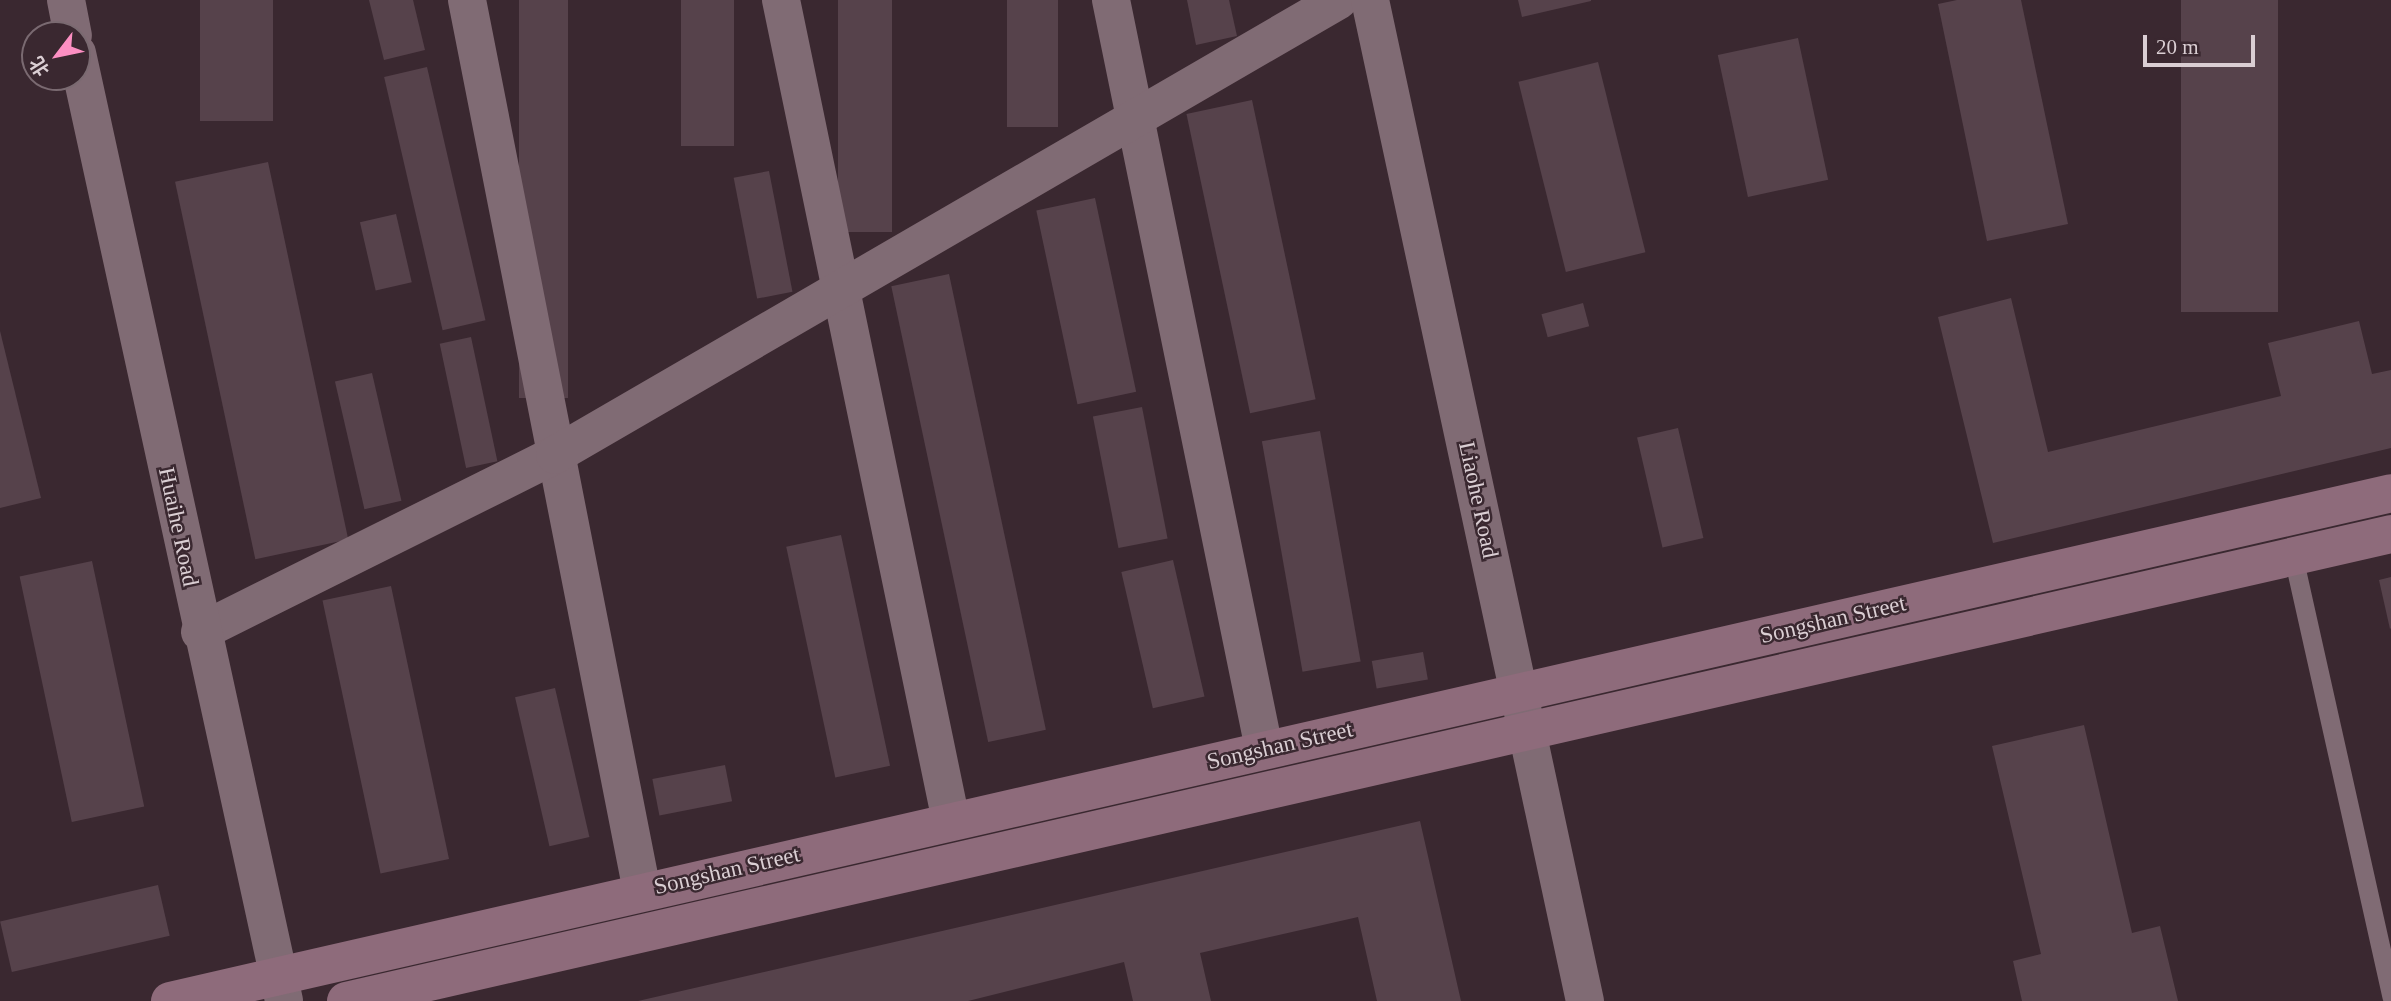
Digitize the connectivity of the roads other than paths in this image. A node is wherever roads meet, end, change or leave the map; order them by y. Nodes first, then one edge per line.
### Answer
1 (66, 0) edge
2 (467, 0) edge
3 (781, 0) edge
4 (1111, 0) edge
5 (1339, 0) edge
6 (1370, 0) edge
7 (70, 21) edge
8 (85, 91) edge
9 (1135, 123) junction
10 (838, 294) junction
11 (555, 454) junction
12 (2391, 493) edge
13 (2391, 534) edge
14 (2293, 556) junction
15 (200, 632) junction
16 (1520, 691) junction
17 (1528, 729) junction
18 (1264, 750) junction
19 (951, 821) junction
20 (642, 891) junction
21 (281, 989) edge
22 (2391, 996) edge
23 (170, 1001) edge
24 (346, 1001) edge
25 (1585, 1001) edge

1 - 7 street
2 - 11 street
3 - 10 street
4 - 9 street
5 - 9 street
6 - 16 street, Liaohe Road
8 - 15 street, Huaihe Road
9 - 10 street
9 - 18 street
10 - 11 street
10 - 19 street
11 - 15 street
11 - 20 street
12 - 16 main road, Songshan Street
13 - 14 main road, Songshan Street
14 - 17 main road, Songshan Street
14 - 22 lane
15 - 21 street, Huaihe Road
16 - 17 street, Liaohe Road
16 - 18 main road, Songshan Street
17 - 24 main road, Songshan Street
17 - 25 street, Liaohe Road
18 - 19 main road, Songshan Street
19 - 20 main road, Songshan Street
20 - 21 main road, Songshan Street
21 - 23 main road, Songshan Street

